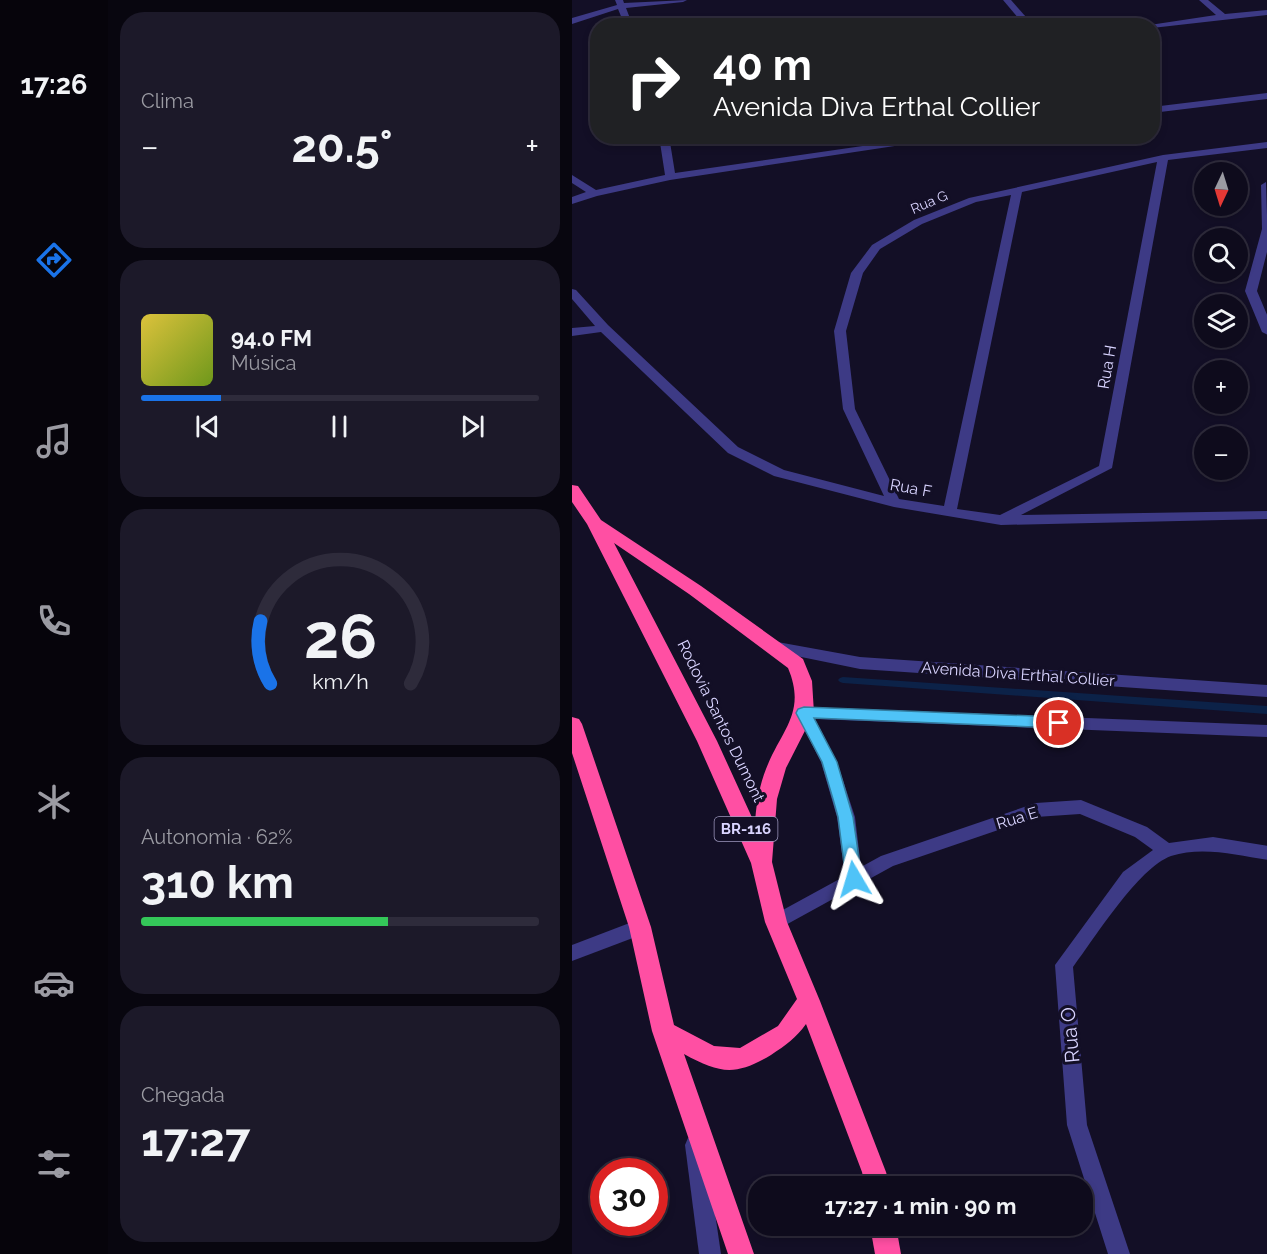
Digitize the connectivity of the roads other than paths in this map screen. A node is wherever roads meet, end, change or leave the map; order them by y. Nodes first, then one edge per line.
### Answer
1 (683, 0) edge
2 (1007, 0) edge
3 (1203, 0) edge
4 (620, 3) edge
5 (1268, 12) edge
6 (1223, 16) junction
7 (626, 18) edge
8 (1023, 18) edge
9 (572, 21) edge
10 (1160, 24) edge
11 (1268, 96) edge
12 (1160, 109) edge
13 (665, 144) edge
14 (900, 144) edge
15 (1268, 145) edge
16 (1163, 158) junction
17 (670, 177) junction
18 (572, 178) edge
19 (1266, 185) dead end
20 (1017, 192) junction
21 (594, 193) junction
22 (572, 201) edge
23 (1267, 230) edge
24 (572, 292) edge
25 (604, 328) junction
26 (572, 332) edge
27 (1268, 332) edge
28 (572, 490) edge
29 (894, 502) junction
30 (950, 511) junction
31 (1268, 515) edge
32 (1001, 520) junction
33 (595, 523) junction
34 (769, 646) junction
35 (1268, 691) edge
36 (804, 713) junction
37 (572, 724) edge
38 (1268, 731) edge
39 (1166, 850) junction
40 (1268, 853) edge
41 (762, 863) junction
42 (854, 879) junction
43 (776, 922) junction
44 (640, 927) junction
45 (572, 953) edge
46 (809, 1001) junction
47 (664, 1031) junction
48 (690, 1109) junction
49 (874, 1176) edge
50 (885, 1236) edge
51 (710, 1254) edge
52 (741, 1254) edge
53 (888, 1254) edge
54 (1119, 1254) edge

1 - 4 street
2 - 8 street
3 - 6 street
4 - 7 street
4 - 9 street
5 - 6 street
6 - 10 street
11 - 12 street
13 - 17 street
14 - 17 street
15 - 16 street, Rua G
16 - 20 street, Rua G
16 - 32 street, Rua H
17 - 21 street
18 - 21 street
19 - 23 street
20 - 29 street, Rua G
20 - 30 street
21 - 22 street
23 - 27 street
24 - 25 street, Rua F
25 - 26 street
25 - 29 street, Rua F
28 - 33 highway, Rodovia Santos Dumont / BR-116
29 - 30 street, Rua F
30 - 32 street, Rua F
31 - 32 street, Rua F
33 - 34 highway
33 - 41 highway, Rodovia Santos Dumont / BR-116
34 - 35 street, Avenida Diva Erthal Collier
34 - 36 highway
36 - 38 street
36 - 41 highway
36 - 42 street
37 - 44 highway
39 - 40 street
39 - 42 street, Rua E
39 - 54 street, Rua O
41 - 43 highway, Rodovia Santos Dumont / BR-116
42 - 43 street, Rua E
43 - 46 highway, Rodovia Santos Dumont / BR-116
44 - 45 street
44 - 47 highway
46 - 47 highway
46 - 49 highway, Rodovia Santos Dumont / BR-116
47 - 48 highway
48 - 51 street
48 - 52 highway
50 - 53 highway

